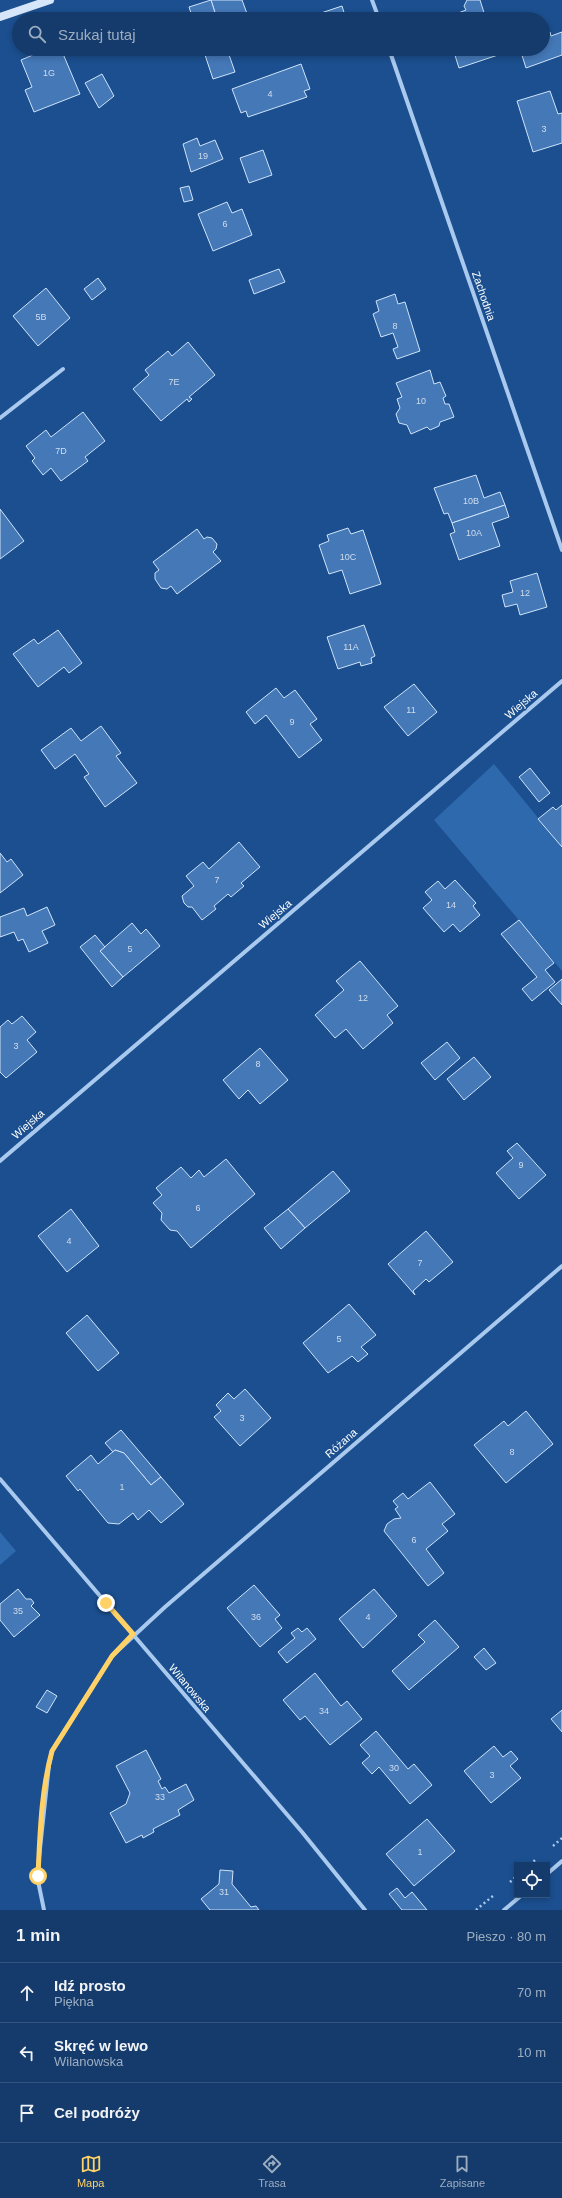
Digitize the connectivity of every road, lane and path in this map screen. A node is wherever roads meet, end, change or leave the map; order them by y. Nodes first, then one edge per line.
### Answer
1 (50, 0) edge
2 (372, 0) edge
3 (15, 12) edge
4 (376, 12) edge
5 (12, 13) edge
6 (0, 17) edge
7 (391, 56) edge
8 (63, 369) dead end
9 (0, 418) edge
10 (562, 550) edge
11 (562, 681) edge
12 (0, 1161) edge
13 (562, 1266) edge
14 (0, 1479) edge
15 (133, 1634) junction
16 (562, 1861) edge
17 (550, 1871) edge
18 (518, 1898) edge
19 (44, 1910) edge
20 (364, 1910) edge
21 (504, 1910) edge

1 - 3 street
2 - 4 street
5 - 6 street
7 - 10 street, Zachodnia
8 - 9 street
11 - 12 street, Wiejska
13 - 15 street, Różana
14 - 15 street, Wilanowska
15 - 19 street, Różana
15 - 20 street, Wilanowska
16 - 17 street
18 - 21 street

